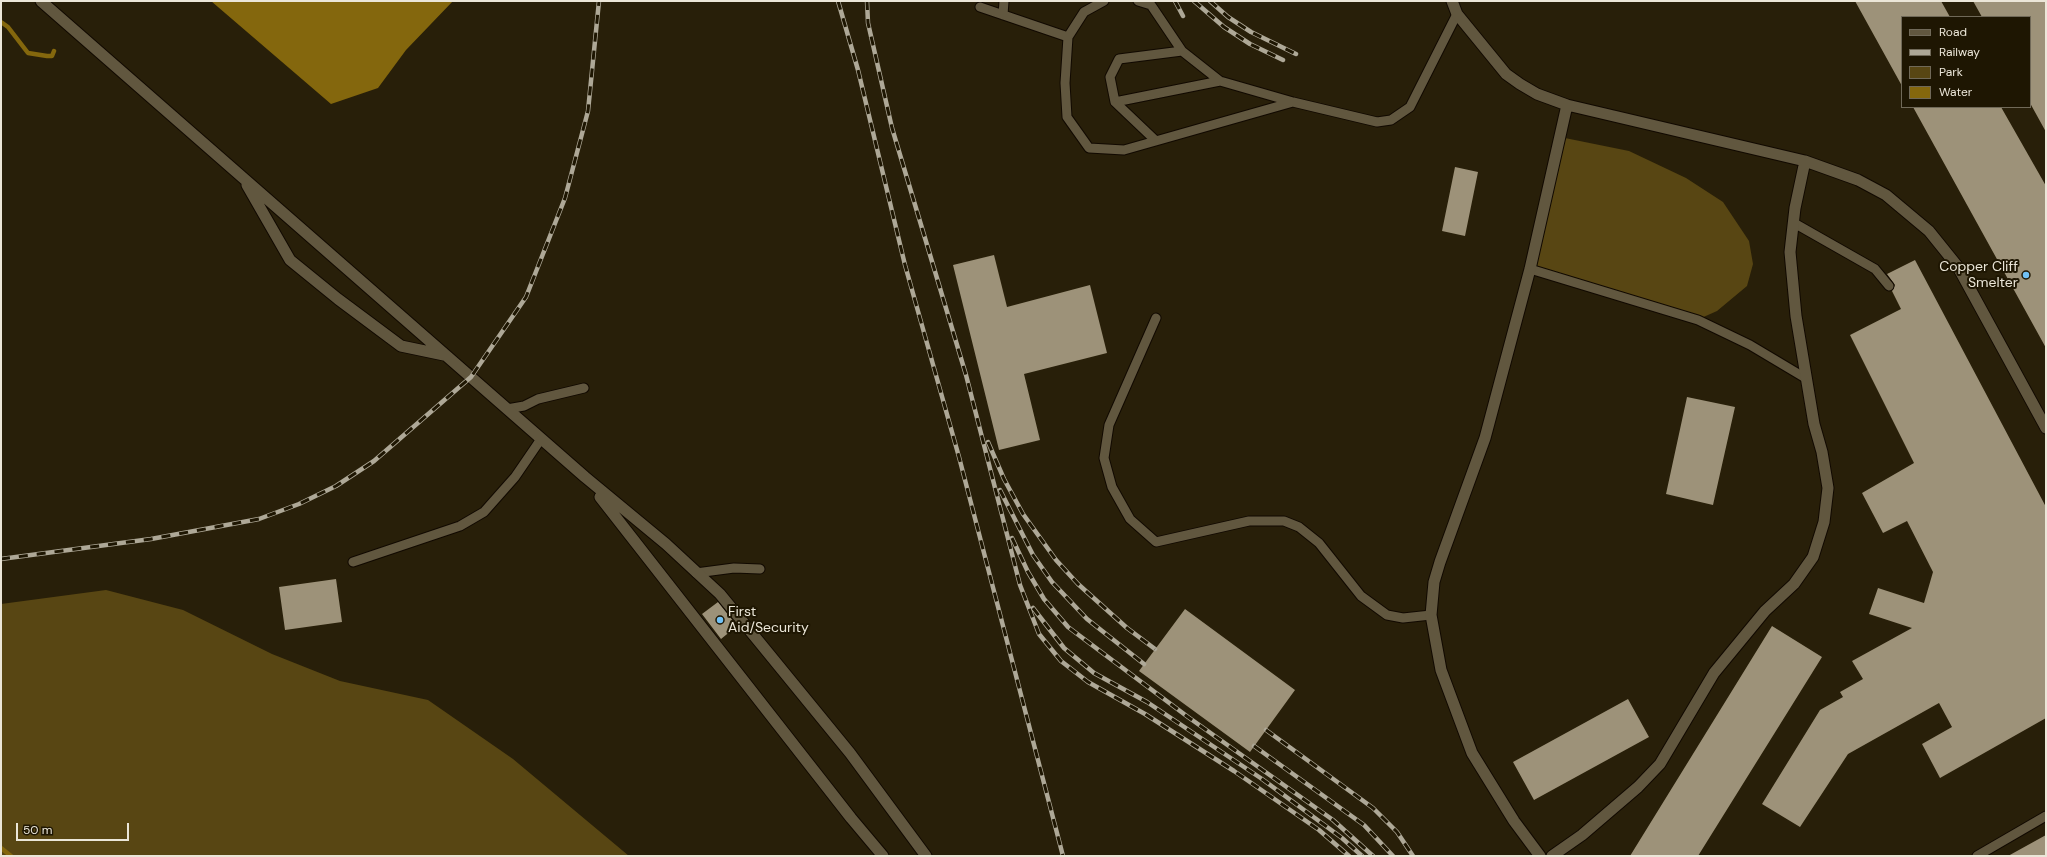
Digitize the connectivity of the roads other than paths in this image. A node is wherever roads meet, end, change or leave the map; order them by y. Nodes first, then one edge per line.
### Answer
1 (41, 1) edge
2 (1004, 1) edge
3 (1104, 1) edge
4 (1138, 1) edge
5 (1452, 1) edge
6 (1150, 3) edge
7 (980, 7) dead end
8 (1457, 14) junction
9 (1003, 15) junction
10 (1068, 37) junction
11 (1182, 51) junction
12 (1220, 81) junction
13 (1115, 102) junction
14 (1293, 102) junction
15 (1567, 105) junction
16 (1156, 141) junction
17 (1805, 161) junction
18 (241, 176) junction
19 (1794, 223) junction
20 (1530, 269) junction
21 (1889, 286) dead end
22 (1156, 318) dead end
23 (446, 356) junction
24 (1807, 379) junction
25 (584, 388) dead end
26 (507, 409) junction
27 (2046, 428) edge
28 (541, 439) junction
29 (585, 478) junction
30 (353, 562) dead end
31 (760, 569) dead end
32 (696, 572) junction
33 (1431, 615) junction
34 (2046, 816) edge
35 (883, 856) edge
36 (926, 856) edge
37 (1540, 856) edge
38 (1552, 856) edge
39 (1976, 856) edge

1 - 18 street
2 - 9 lane
3 - 10 lane
4 - 6 lane
5 - 8 street
6 - 11 lane
7 - 9 lane
8 - 14 lane
8 - 15 street
9 - 10 lane
10 - 16 lane
11 - 12 lane
11 - 13 lane
12 - 13 lane
12 - 14 lane
13 - 16 lane
14 - 16 lane
15 - 17 street
15 - 20 street
17 - 19 street
17 - 27 street
18 - 23 street
18 - 23 street
19 - 21 lane
19 - 24 street
20 - 24 lane
20 - 33 street
22 - 33 lane
23 - 26 street
24 - 38 street
25 - 26 lane
26 - 28 street
28 - 29 street
28 - 30 lane
29 - 32 street
29 - 35 street
31 - 32 lane
32 - 36 street
33 - 37 street
34 - 39 lane

